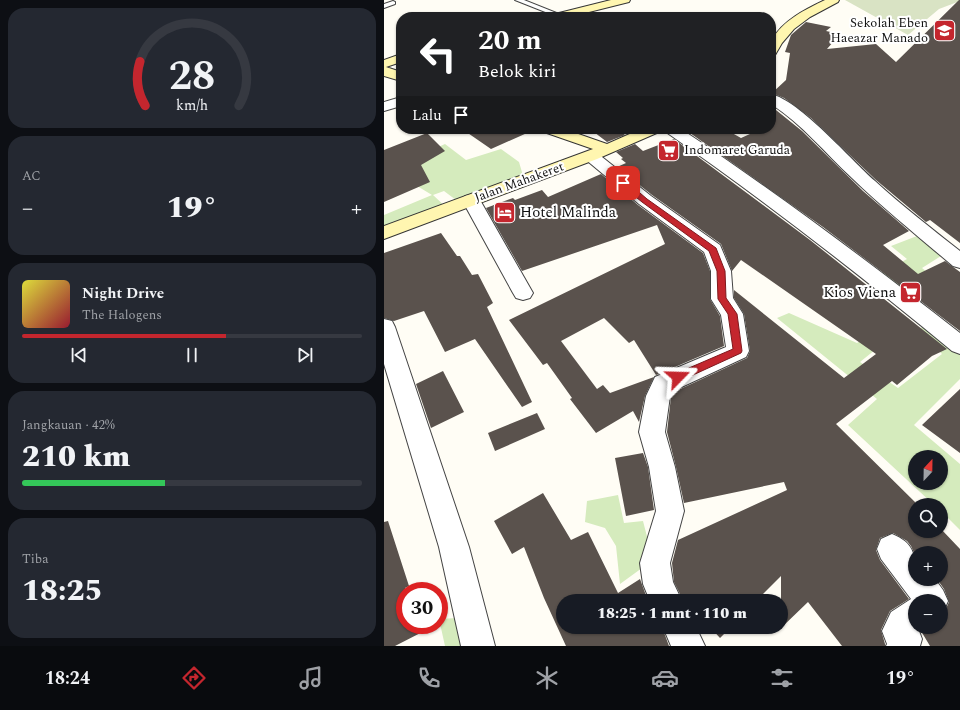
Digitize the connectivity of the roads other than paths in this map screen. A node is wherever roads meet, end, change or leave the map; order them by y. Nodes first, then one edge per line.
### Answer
1 (518, 0) edge
2 (625, 0) edge
3 (834, 0) edge
4 (393, 3) dead end
5 (384, 6) edge
6 (548, 12) edge
7 (575, 12) edge
8 (776, 41) edge
9 (396, 60) edge
10 (384, 64) edge
11 (384, 71) edge
12 (396, 75) edge
13 (776, 101) edge
14 (396, 103) edge
15 (384, 107) edge
16 (564, 134) edge
17 (642, 134) edge
18 (678, 134) edge
19 (607, 149) junction
20 (591, 156) junction
21 (472, 200) junction
22 (384, 233) edge
23 (960, 261) edge
24 (523, 293) dead end
25 (384, 327) edge
26 (960, 345) edge
27 (892, 549) dead end
28 (663, 594) edge
29 (927, 594) edge
30 (908, 619) edge
31 (682, 634) edge
32 (478, 646) edge
33 (688, 646) edge
34 (903, 646) edge

1 - 6 lane
2 - 7 street
3 - 8 street
4 - 5 lane
9 - 10 street
11 - 12 street
13 - 23 street
14 - 15 street
16 - 19 street
17 - 19 street, Jalan Mahakeret
18 - 26 street
19 - 20 street, Jalan Mahakeret
20 - 21 street, Jalan Mahakeret
20 - 28 street
21 - 22 street, Jalan Mahakeret
21 - 24 street
25 - 32 street
27 - 29 street
30 - 34 street
31 - 33 street

